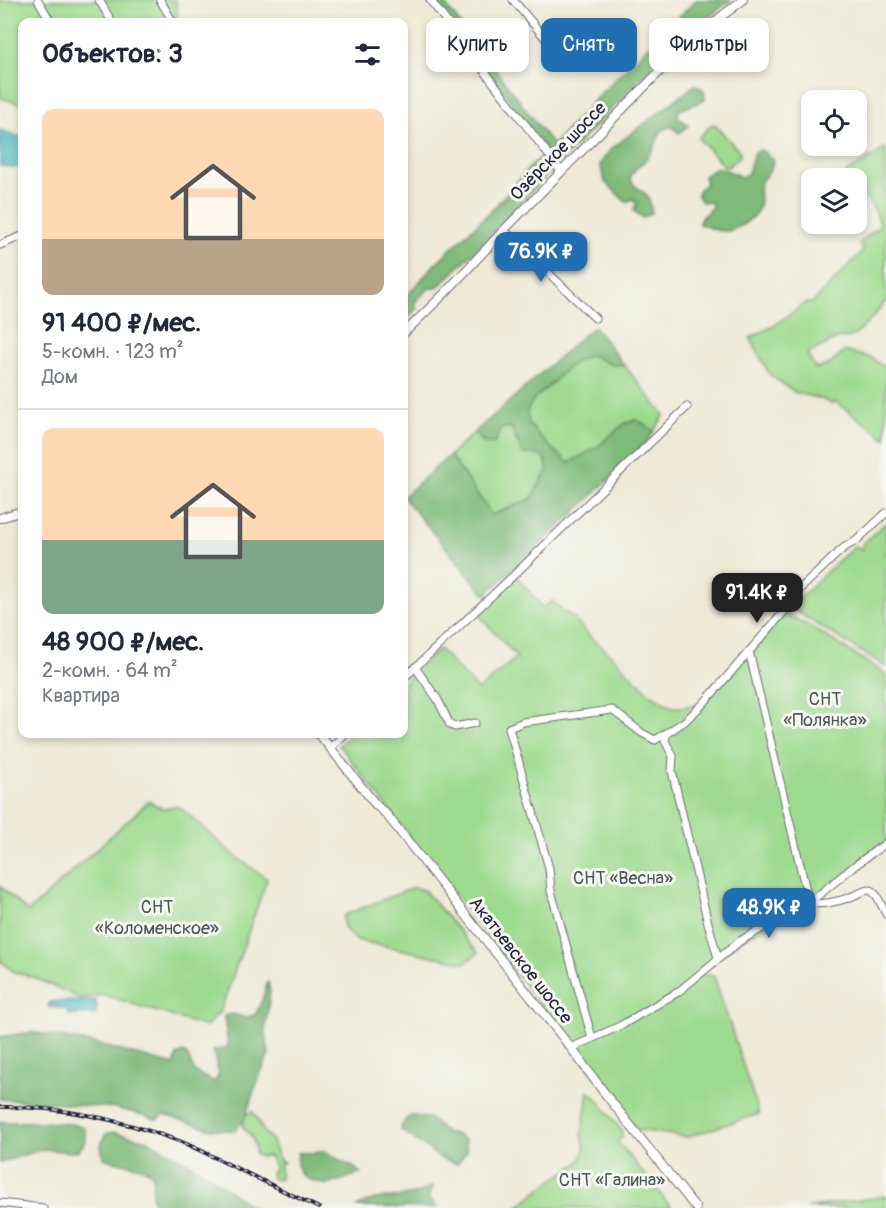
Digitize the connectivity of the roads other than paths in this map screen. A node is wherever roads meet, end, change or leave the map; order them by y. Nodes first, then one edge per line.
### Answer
1 (38, 0) edge
2 (99, 0) edge
3 (160, 0) edge
4 (430, 0) edge
5 (513, 0) edge
6 (743, 0) edge
7 (49, 18) edge
8 (110, 18) edge
9 (171, 18) edge
10 (541, 33) edge
11 (561, 171) junction
12 (504, 230) junction
13 (18, 238) edge
14 (0, 245) edge
15 (595, 318) dead end
16 (408, 329) edge
17 (687, 407) dead end
18 (18, 512) edge
19 (886, 513) edge
20 (0, 518) edge
21 (749, 651) junction
22 (415, 667) junction
23 (408, 674) edge
24 (475, 723) dead end
25 (667, 733) junction
26 (322, 738) edge
27 (341, 738) edge
28 (330, 748) junction
29 (886, 843) edge
30 (809, 903) junction
31 (886, 914) edge
32 (718, 957) junction
33 (592, 1038) junction
34 (573, 1047) dead end
35 (0, 1203) edge
36 (43, 1208) edge
37 (696, 1208) edge

1 - 7 street
2 - 8 street
3 - 9 street
4 - 11 street
5 - 10 street
6 - 11 main road, Озёрское шоссе
11 - 12 main road, Озёрское шоссе
12 - 15 street
12 - 16 main road, Озёрское шоссе
13 - 14 street
17 - 22 street
18 - 20 main road
19 - 21 street
21 - 25 street
21 - 30 street
22 - 23 street
22 - 24 street
25 - 32 street
25 - 33 street
26 - 28 main road, Акатьевское шоссе
27 - 28 street
28 - 37 main road, Акатьевское шоссе
29 - 30 street
30 - 31 street
30 - 32 street
32 - 33 street
33 - 34 street
35 - 36 street

